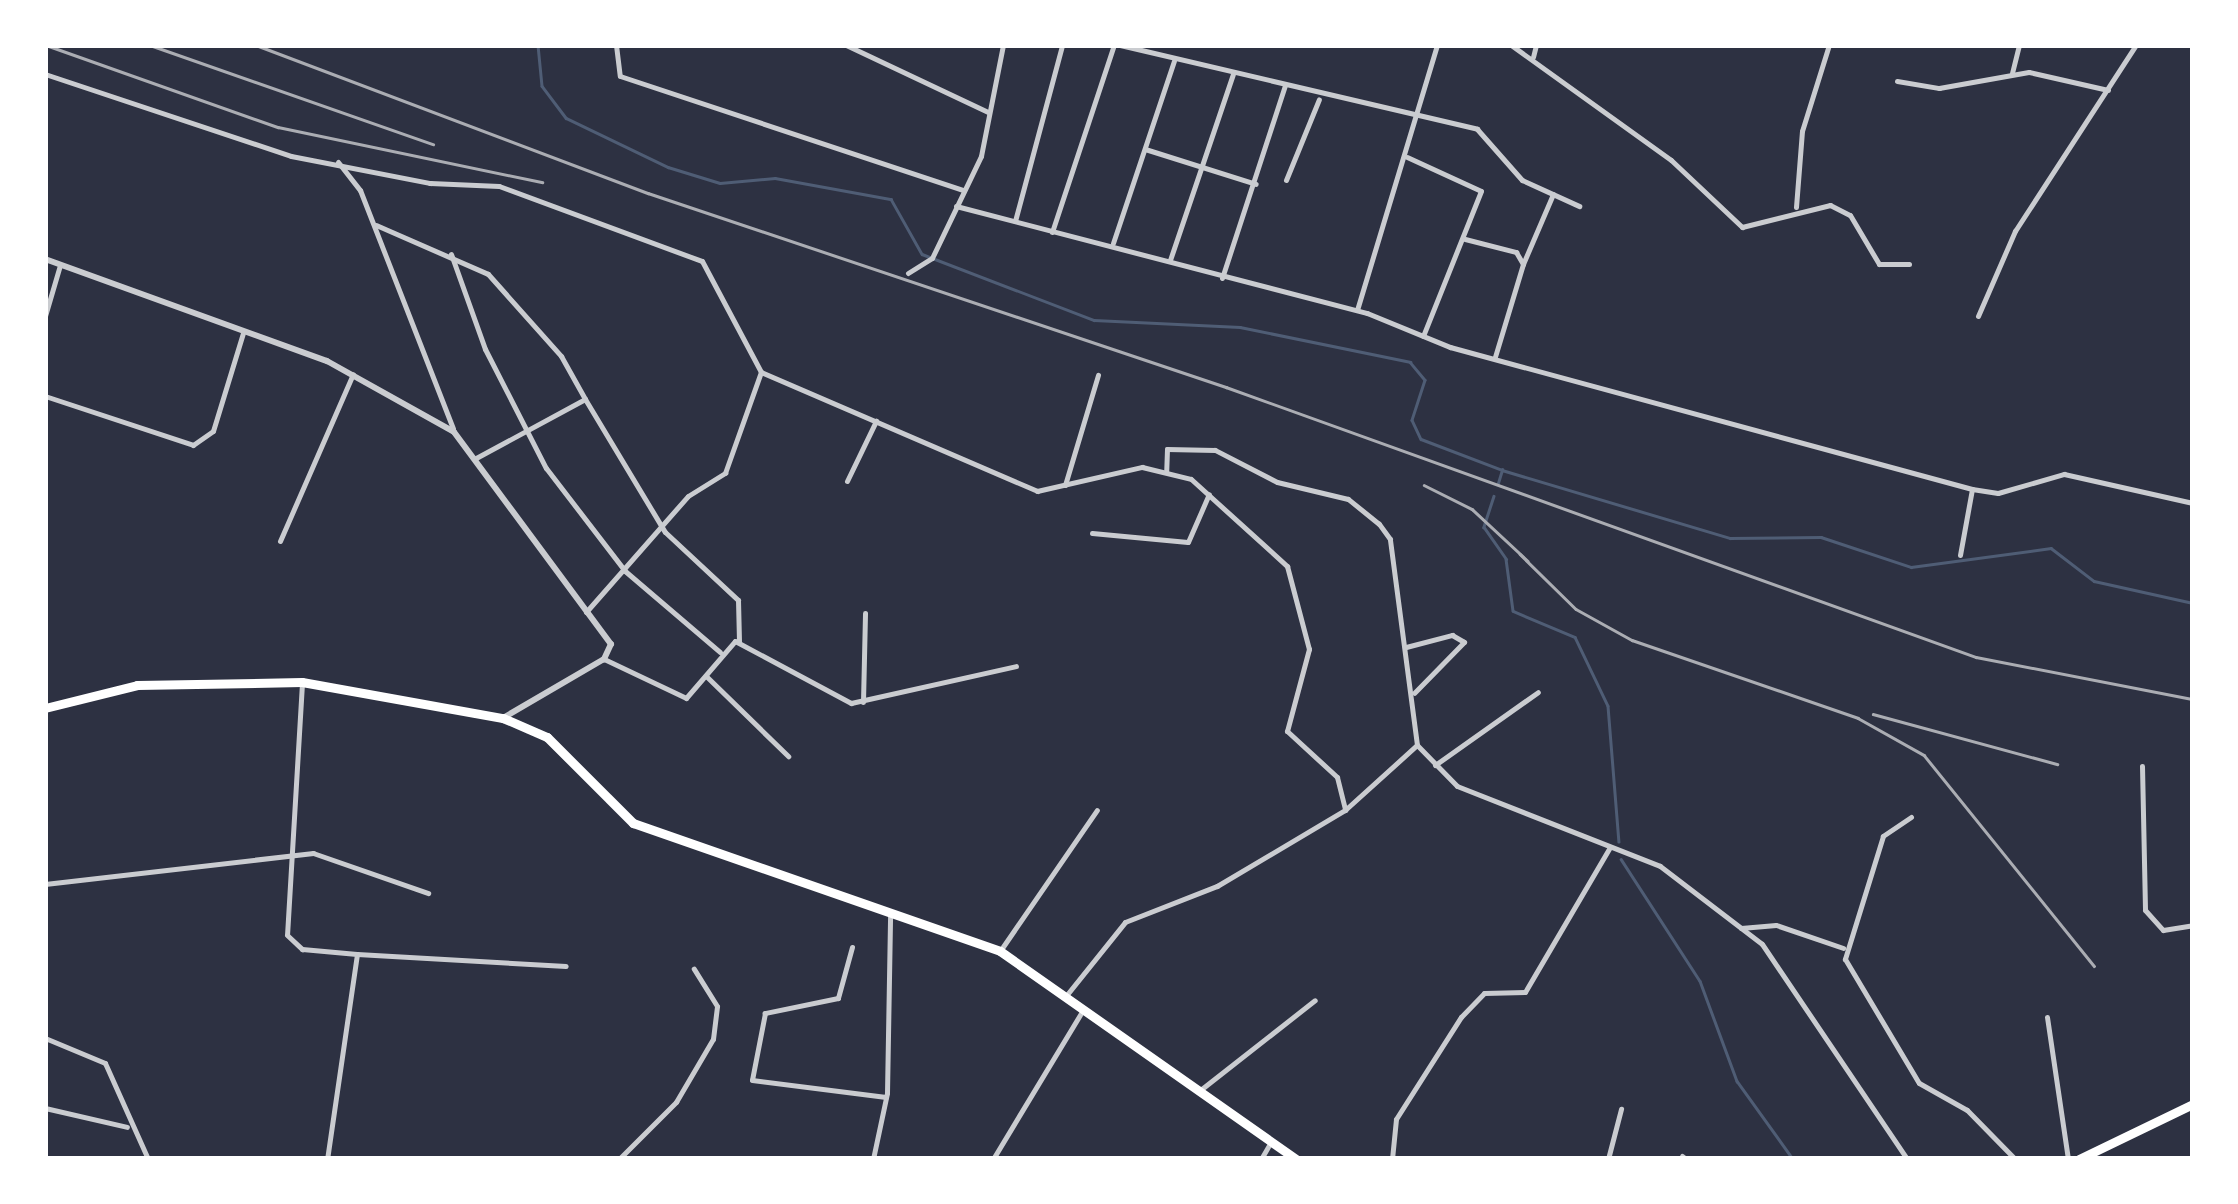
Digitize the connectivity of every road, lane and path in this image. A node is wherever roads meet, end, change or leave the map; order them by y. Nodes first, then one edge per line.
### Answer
1 (616, 45) edge
2 (846, 45) edge
3 (1003, 45) edge
4 (1062, 45) edge
5 (1117, 45) edge
6 (1437, 45) edge
7 (1511, 45) edge
8 (1536, 45) edge
9 (1829, 45) edge
10 (2019, 45) edge
11 (2136, 45) edge
12 (1533, 57) junction
13 (1174, 61) junction
14 (2012, 72) junction
15 (1233, 73) junction
16 (45, 74) edge
17 (1897, 81) dead end
18 (1284, 85) junction
19 (2108, 90) junction
20 (1319, 99) junction
21 (989, 113) junction
22 (1419, 116) junction
23 (1144, 148) junction
24 (1407, 157) junction
25 (338, 162) junction
26 (1201, 168) junction
27 (1286, 180) dead end
28 (1256, 184) junction
29 (963, 190) junction
30 (1552, 194) junction
31 (956, 206) junction
32 (1579, 206) dead end
33 (1796, 207) junction
34 (1015, 221) junction
35 (374, 224) junction
36 (1052, 232) junction
37 (1464, 239) junction
38 (1113, 244) junction
39 (451, 254) junction
40 (45, 259) edge
41 (1170, 260) junction
42 (1523, 264) junction
43 (1909, 264) dead end
44 (60, 265) junction
45 (908, 273) dead end
46 (1222, 278) junction
47 (1357, 310) junction
48 (45, 316) edge
49 (1978, 316) dead end
50 (243, 333) junction
51 (1423, 336) junction
52 (1495, 357) junction
53 (761, 372) junction
54 (353, 374) junction
55 (1098, 375) dead end
56 (45, 396) edge
57 (585, 399) junction
58 (876, 420) junction
59 (454, 432) junction
60 (521, 432) junction
61 (476, 458) junction
62 (1166, 472) junction
63 (847, 481) dead end
64 (1066, 485) junction
65 (1972, 490) junction
66 (1208, 494) junction
67 (2193, 503) edge
68 (665, 532) junction
69 (1092, 533) dead end
70 (280, 541) dead end
71 (1960, 555) dead end
72 (625, 571) junction
73 (586, 612) junction
74 (865, 612) dead end
75 (739, 642) junction
76 (1406, 647) junction
77 (720, 652) junction
78 (604, 659) junction
79 (1016, 666) dead end
80 (706, 676) junction
81 (302, 682) junction
82 (1414, 692) junction
83 (1538, 692) dead end
84 (862, 702) junction
85 (45, 708) edge
86 (503, 718) junction
87 (1417, 745) junction
88 (788, 756) dead end
89 (1435, 765) junction
90 (2142, 766) dead end
91 (1097, 810) dead end
92 (1345, 810) junction
93 (1911, 817) dead end
94 (1610, 847) junction
95 (292, 854) junction
96 (45, 884) edge
97 (428, 892) dead end
98 (889, 911) junction
99 (2193, 925) edge
100 (1741, 928) junction
101 (852, 947) dead end
102 (1843, 948) junction
103 (1000, 950) junction
104 (357, 954) junction
105 (566, 966) dead end
106 (694, 969) dead end
107 (1065, 997) junction
108 (1315, 1000) dead end
109 (1083, 1010) junction
110 (2047, 1017) dead end
111 (45, 1038) edge
112 (1197, 1093) junction
113 (886, 1097) junction
114 (2193, 1104) edge
115 (45, 1108) edge
116 (1621, 1109) dead end
117 (127, 1127) junction
118 (1271, 1142) junction
119 (148, 1159) edge
120 (327, 1159) edge
121 (620, 1159) edge
122 (873, 1159) edge
123 (993, 1159) edge
124 (1261, 1159) edge
125 (1296, 1159) edge
126 (1392, 1159) edge
127 (1608, 1159) edge
128 (1907, 1159) edge
129 (2014, 1159) edge
130 (2068, 1159) edge
131 (2079, 1159) edge

1 - 29 street
2 - 21 street
3 - 21 street
4 - 34 street
5 - 13 street
5 - 36 street
6 - 22 street
7 - 12 street
8 - 12 street
9 - 33 street
10 - 14 street
11 - 19 street
12 - 33 street
13 - 15 street
13 - 23 street
14 - 17 street
14 - 19 street
15 - 18 street
15 - 26 street
16 - 25 street
18 - 20 street
18 - 28 street
19 - 49 street
20 - 22 street
20 - 27 street
21 - 29 street
22 - 24 street
22 - 30 street
23 - 26 street
23 - 38 street
24 - 37 street
24 - 47 street
25 - 35 street
25 - 53 street
26 - 28 street
26 - 41 street
28 - 46 street
29 - 31 street
30 - 32 street
30 - 42 street
31 - 34 street
31 - 45 street
33 - 43 street
34 - 36 street
35 - 39 street
35 - 59 street
36 - 38 street
37 - 42 street
37 - 51 street
38 - 41 street
39 - 57 street
39 - 60 street
40 - 44 street
41 - 46 street
42 - 52 street
44 - 48 street
44 - 50 street
46 - 47 street
47 - 51 street
50 - 54 street
50 - 56 street
51 - 52 street
52 - 65 street
53 - 58 street
53 - 68 street
54 - 59 street
54 - 70 street
55 - 64 street
57 - 60 street
57 - 68 street
58 - 63 street
58 - 64 street
59 - 61 street
60 - 61 street
60 - 72 street
61 - 73 street
62 - 64 street
62 - 66 street
62 - 76 street
65 - 67 street
65 - 71 street
66 - 69 street
66 - 92 street
68 - 72 street
68 - 75 street
72 - 73 street
72 - 77 street
73 - 78 street
74 - 84 street
75 - 77 street
75 - 84 street
76 - 82 street
76 - 82 street
77 - 80 street
78 - 80 street
78 - 86 street
79 - 84 street
80 - 88 street
81 - 85 highway
81 - 86 highway
81 - 95 street
82 - 87 street
83 - 89 street
86 - 98 highway
87 - 89 street
87 - 92 street
89 - 94 street
90 - 99 street
91 - 103 street
92 - 107 street
93 - 102 street
94 - 100 street
94 - 126 street
95 - 96 street
95 - 97 street
95 - 104 street
98 - 103 highway
98 - 113 street
100 - 102 street
100 - 128 street
101 - 113 street
102 - 129 street
103 - 107 highway
104 - 105 street
104 - 120 street
106 - 121 street
107 - 109 highway
108 - 112 street
109 - 112 highway
109 - 123 street
110 - 130 street
111 - 117 street
112 - 118 highway
113 - 122 street
114 - 131 highway
115 - 117 street
116 - 127 street
117 - 119 street
118 - 124 street
118 - 125 highway

